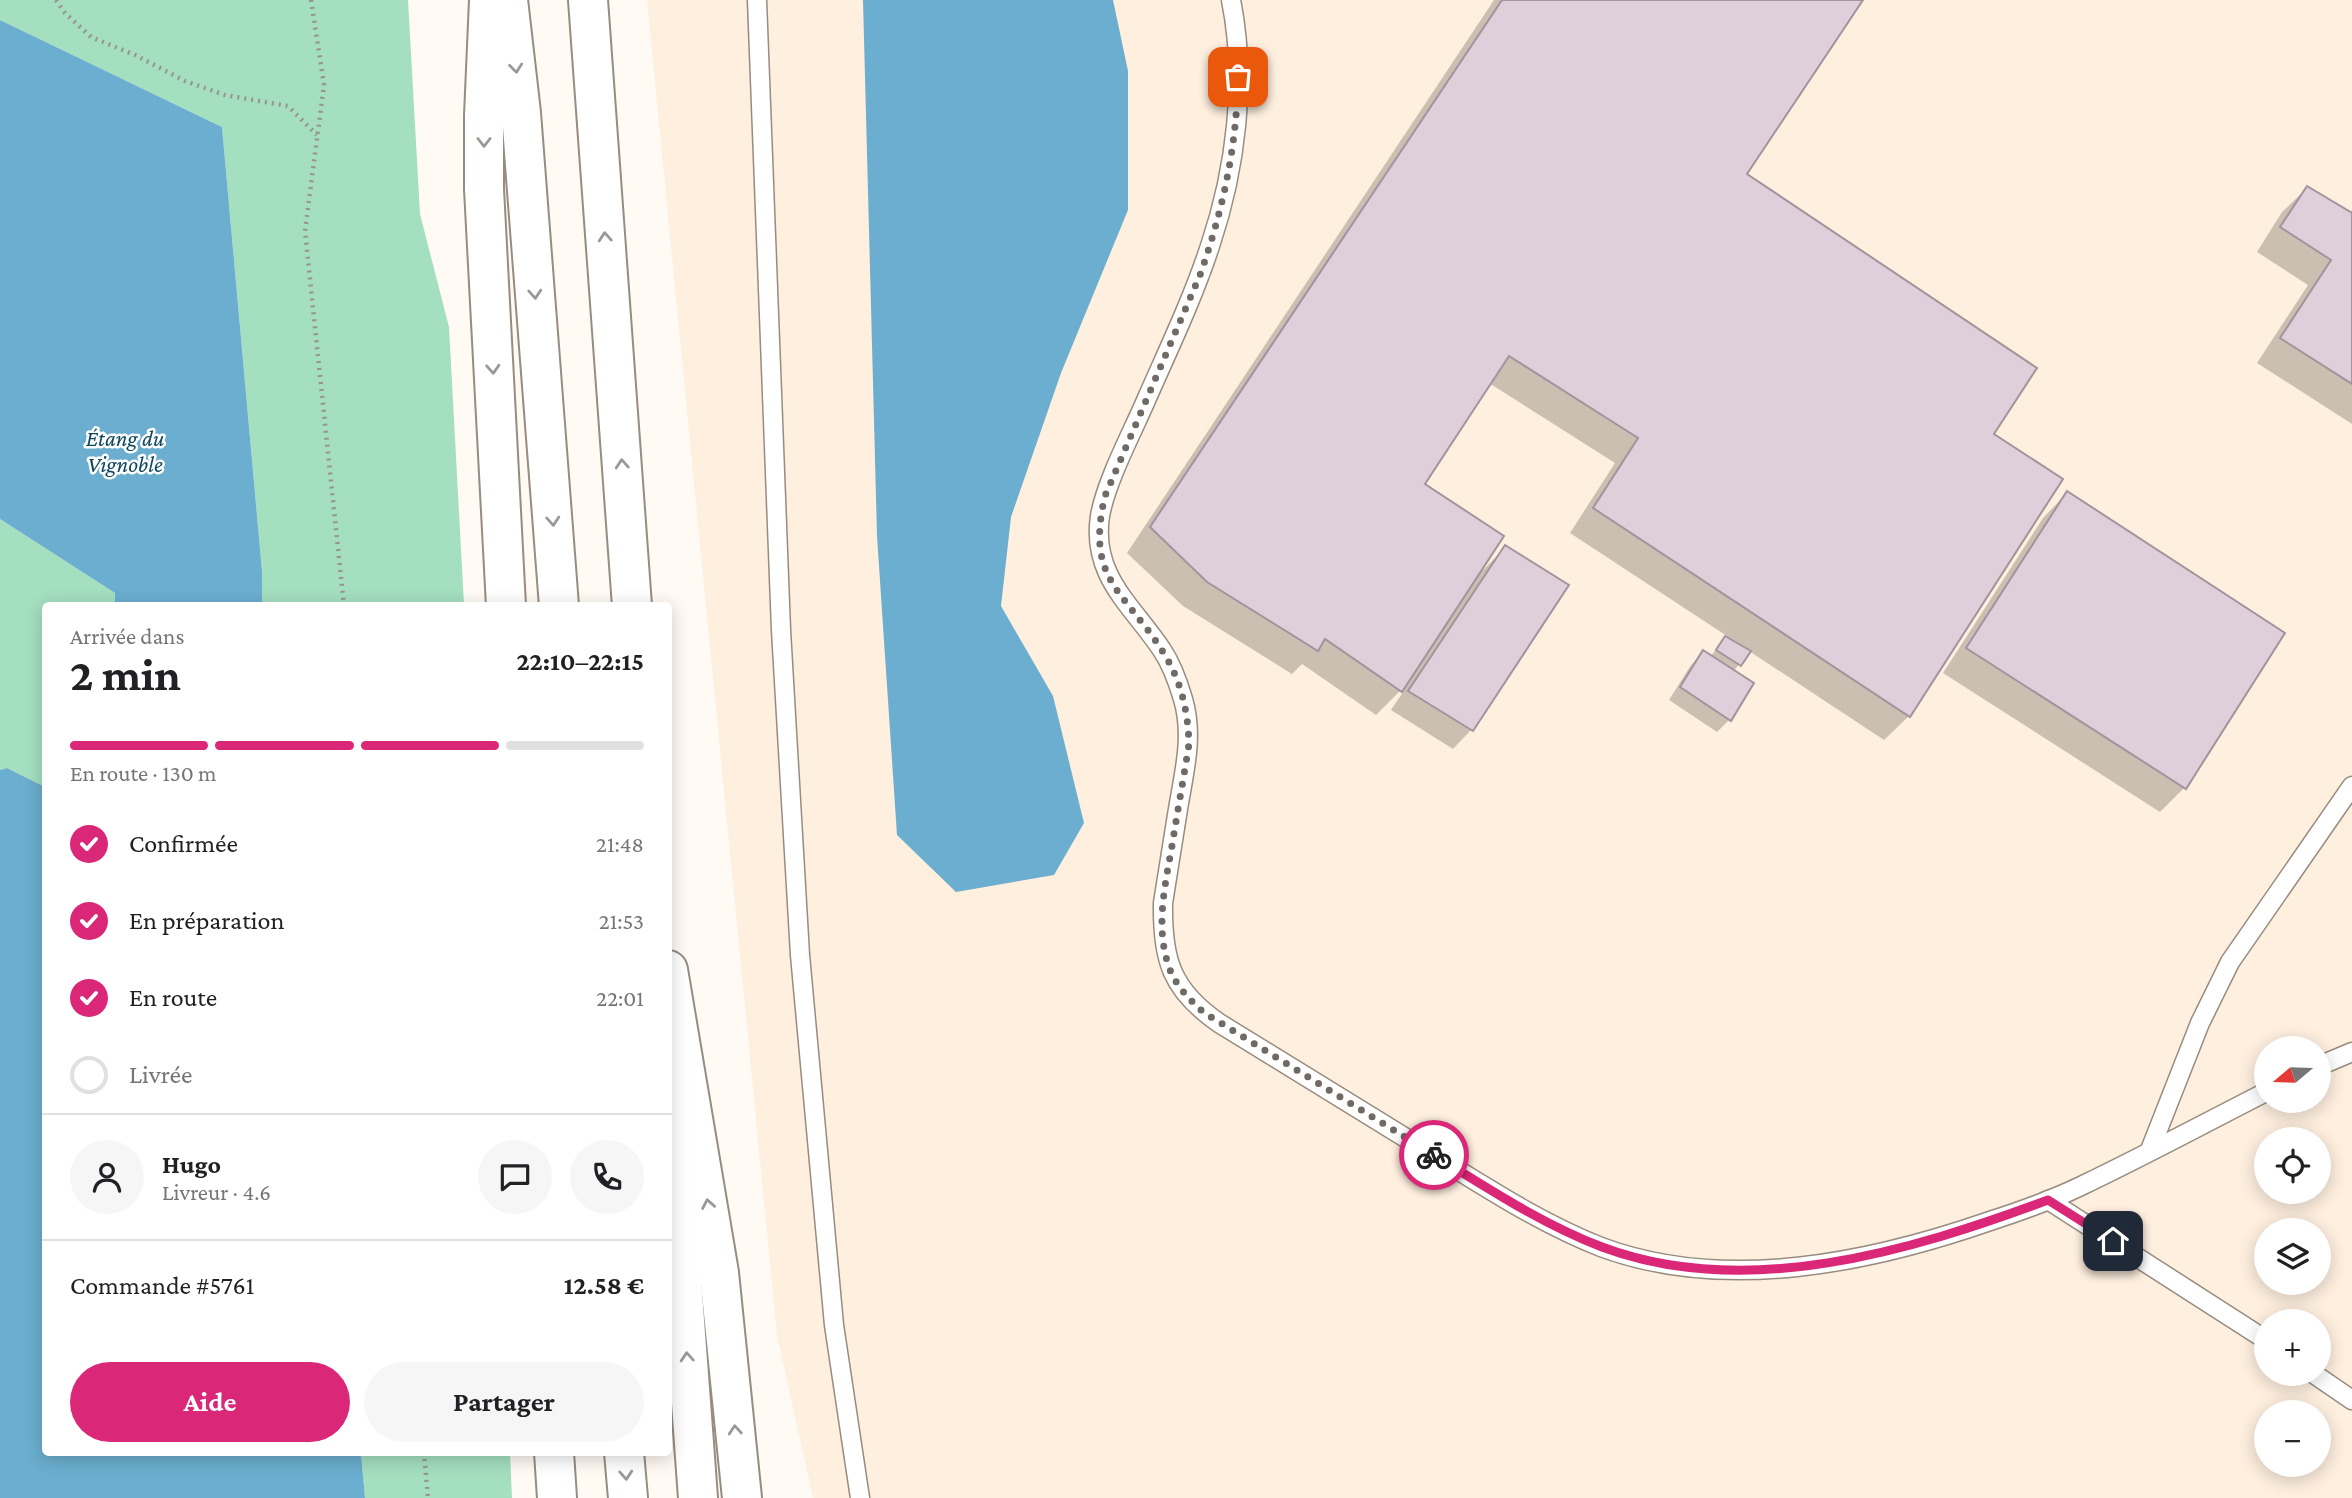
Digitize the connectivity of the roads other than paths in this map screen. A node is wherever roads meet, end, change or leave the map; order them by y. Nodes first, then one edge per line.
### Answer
1 (488, 0) edge
2 (508, 0) edge
3 (588, 0) edge
4 (757, 0) edge
5 (1231, 0) edge
6 (506, 602) edge
7 (559, 602) edge
8 (632, 602) edge
9 (2352, 786) edge
10 (672, 994) edge
11 (2352, 1052) edge
12 (2331, 1061) edge
13 (2254, 1098) edge
14 (2150, 1150) junction
15 (672, 1154) edge
16 (2048, 1200) junction
17 (2254, 1332) edge
18 (2331, 1386) edge
19 (2352, 1400) edge
20 (554, 1456) edge
21 (624, 1456) edge
22 (557, 1498) edge
23 (628, 1498) edge
24 (698, 1498) edge
25 (742, 1498) edge
26 (860, 1498) edge

1 -> 6 highway
2 -> 7 highway
8 -> 3 highway
4 - 26 lane
5 - 16 lane
9 - 14 lane
25 -> 10 highway
11 - 12 lane
13 - 14 lane
14 - 16 lane
24 -> 15 highway
16 - 17 lane
18 - 19 lane
20 - 22 highway
21 -> 23 highway

